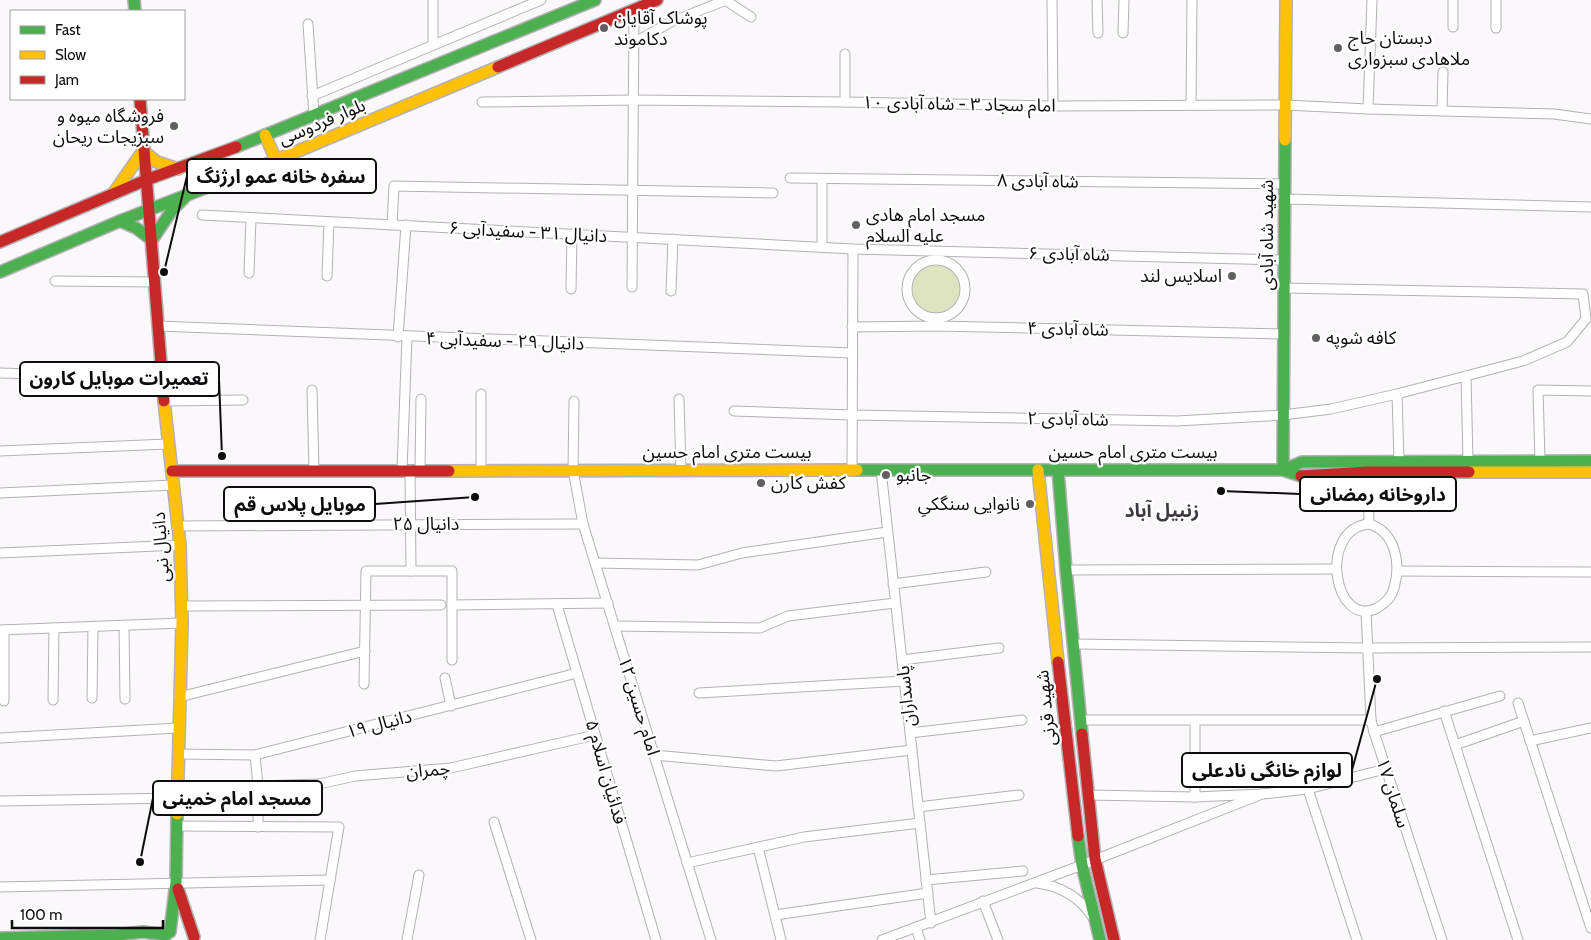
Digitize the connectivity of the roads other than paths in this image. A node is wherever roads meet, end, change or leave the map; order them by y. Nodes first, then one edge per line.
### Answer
1 (433, 0) edge
2 (541, 0) edge
3 (595, 0) edge
4 (657, 0) edge
5 (726, 0) edge
6 (1052, 0) edge
7 (1098, 0) edge
8 (1124, 0) edge
9 (1192, 0) edge
10 (1286, 0) edge
11 (1372, 0) edge
12 (1453, 0) edge
13 (1496, 0) edge
14 (634, 10) junction
15 (751, 17) dead end
16 (308, 24) dead end
17 (1453, 27) dead end
18 (1496, 28) dead end
19 (1098, 33) dead end
20 (1123, 33) dead end
21 (633, 43) junction
22 (433, 46) junction
23 (845, 54) dead end
24 (1443, 72) dead end
25 (312, 96) junction
26 (140, 100) edge
27 (633, 100) junction
28 (482, 102) dead end
29 (844, 102) junction
30 (1191, 104) junction
31 (1286, 105) junction
32 (1053, 106) junction
33 (1368, 109) junction
34 (1442, 111) junction
35 (314, 115) junction
36 (1591, 119) edge
37 (265, 135) junction
38 (143, 152) junction
39 (276, 160) junction
40 (178, 169) junction
41 (790, 178) dead end
42 (822, 179) junction
43 (146, 180) junction
44 (1285, 184) junction
45 (632, 190) junction
46 (774, 193) dead end
47 (113, 194) junction
48 (186, 196) junction
49 (1285, 199) junction
50 (1591, 207) edge
51 (150, 210) junction
52 (202, 215) dead end
53 (251, 218) junction
54 (120, 221) junction
55 (329, 222) junction
56 (392, 225) junction
57 (406, 225) junction
58 (572, 234) junction
59 (632, 237) junction
60 (674, 239) junction
61 (152, 240) junction
62 (0, 242) edge
63 (822, 247) junction
64 (853, 249) junction
65 (939, 256) junction
66 (1284, 260) junction
67 (0, 272) edge
68 (249, 274) dead end
69 (327, 276) dead end
70 (55, 281) dead end
71 (154, 282) junction
72 (632, 287) dead end
73 (1284, 288) junction
74 (571, 289) dead end
75 (671, 290) dead end
76 (1588, 319) edge
77 (937, 322) junction
78 (158, 326) junction
79 (852, 327) junction
80 (1284, 334) junction
81 (403, 337) junction
82 (852, 353) junction
83 (0, 373) edge
84 (1466, 376) junction
85 (162, 378) junction
86 (312, 390) dead end
87 (1591, 391) edge
88 (481, 394) dead end
89 (1397, 394) junction
90 (421, 399) dead end
91 (679, 399) dead end
92 (243, 400) dead end
93 (164, 401) junction
94 (574, 401) dead end
95 (734, 411) dead end
96 (852, 415) junction
97 (1283, 415) junction
98 (168, 444) junction
99 (0, 451) edge
100 (1399, 461) junction
101 (1468, 461) junction
102 (1540, 461) junction
103 (1591, 461) edge
104 (172, 470) junction
105 (314, 470) junction
106 (411, 470) junction
107 (481, 470) junction
108 (573, 470) junction
109 (681, 470) junction
110 (852, 470) junction
111 (881, 470) junction
112 (1038, 470) junction
113 (1058, 470) junction
114 (1283, 470) junction
115 (1368, 472) junction
116 (1591, 472) edge
117 (174, 485) junction
118 (0, 493) edge
119 (410, 524) junction
120 (583, 524) junction
121 (1370, 524) junction
122 (179, 526) junction
123 (888, 532) junction
124 (180, 545) junction
125 (0, 553) edge
126 (596, 563) junction
127 (1336, 569) junction
128 (1066, 570) junction
129 (411, 571) junction
130 (1397, 571) junction
131 (986, 572) dead end
132 (1591, 572) edge
133 (893, 584) junction
134 (895, 603) junction
135 (366, 604) junction
136 (608, 604) junction
137 (441, 605) dead end
138 (452, 605) junction
139 (557, 605) junction
140 (182, 606) junction
141 (1366, 611) junction
142 (182, 623) junction
143 (124, 626) junction
144 (614, 626) junction
145 (93, 627) junction
146 (54, 628) junction
147 (2, 630) edge
148 (1074, 644) junction
149 (1591, 647) edge
150 (999, 648) dead end
151 (1367, 648) junction
152 (365, 652) junction
153 (452, 660) dead end
154 (902, 660) junction
155 (577, 673) junction
156 (444, 678) dead end
157 (904, 681) junction
158 (364, 684) dead end
159 (699, 694) dead end
160 (1500, 696) dead end
161 (179, 697) junction
162 (92, 698) dead end
163 (125, 699) dead end
164 (53, 700) dead end
165 (4, 701) dead end
166 (1518, 704) dead end
167 (451, 706) junction
168 (1444, 711) junction
169 (1022, 720) dead end
170 (1081, 720) junction
171 (1195, 720) junction
172 (1371, 720) junction
173 (1524, 721) junction
174 (178, 728) junction
175 (1591, 728) edge
176 (1374, 732) junction
177 (910, 733) junction
178 (595, 735) junction
179 (0, 738) edge
180 (1530, 741) junction
181 (1455, 745) junction
182 (912, 750) junction
183 (178, 754) junction
184 (654, 754) junction
185 (255, 755) junction
186 (1385, 769) junction
187 (258, 786) junction
188 (1308, 789) junction
189 (1262, 794) junction
190 (1019, 795) dead end
191 (1088, 796) junction
192 (1195, 797) junction
193 (177, 798) junction
194 (0, 801) edge
195 (918, 808) junction
196 (494, 822) dead end
197 (920, 823) junction
198 (176, 826) junction
199 (258, 827) junction
200 (758, 847) junction
201 (1095, 859) junction
202 (687, 863) junction
203 (1082, 865) junction
204 (1023, 871) dead end
205 (419, 875) dead end
206 (330, 880) junction
207 (926, 880) junction
208 (176, 882) junction
209 (1034, 882) junction
210 (0, 887) edge
211 (928, 893) junction
212 (983, 901) junction
213 (775, 915) junction
214 (931, 923) junction
215 (1096, 924) junction
216 (916, 927) junction
217 (1591, 928) edge
218 (166, 936) edge
219 (0, 938) edge
220 (60, 938) edge
221 (121, 938) edge
222 (195, 938) edge
223 (320, 940) edge
224 (407, 940) edge
225 (531, 940) edge
226 (656, 940) edge
227 (711, 940) edge
228 (781, 940) edge
229 (882, 940) edge
230 (920, 940) edge
231 (998, 940) edge
232 (1100, 940) edge
233 (1114, 940) edge
234 (1357, 940) edge
235 (1442, 940) edge
236 (1518, 940) edge

1 - 22 street
2 - 22 street
3 - 35 main road, بلوار فردوسی
4 - 14 main road, بلوار فردوسی
5 - 15 street
5 - 21 street
6 - 32 street
7 - 19 street
8 - 20 street
9 - 30 street
10 - 31 main road, شهید شاه آبادی
11 - 33 street
12 - 17 street
13 - 18 street
14 - 21 street
14 - 39 main road, بلوار فردوسی
16 - 25 street
21 - 27 street
22 - 25 street
23 - 29 street
24 - 34 street
25 - 35 street
26 - 38 main road, دانیال نبی
27 - 28 street, امام سجاد ۳ - شاه آبادی ۱۰
27 - 29 street, امام سجاد ۳ - شاه آبادی ۱۰
27 - 45 street
29 - 32 street, امام سجاد ۳ - شاه آبادی ۱۰
30 - 31 street, امام سجاد ۳ - شاه آبادی ۱۰
30 - 32 street, امام سجاد ۳ - شاه آبادی ۱۰
31 - 33 street, امام سجاد ۳ - شاه آبادی ۱۰
31 - 44 main road, شهید شاه آبادی
33 - 34 street, امام سجاد ۳ - شاه آبادی ۱۰
34 - 36 street, امام سجاد ۳ - شاه آبادی ۱۰
35 - 37 main road, بلوار فردوسی
37 - 39 main road
37 - 40 main road, بلوار فردوسی
38 - 40 main road
38 - 43 main road, دانیال نبی
38 - 47 main road
39 - 48 main road, بلوار فردوسی
40 - 43 main road, بلوار فردوسی
41 - 42 street, شاه آبادی ۸
42 - 44 street, شاه آبادی ۸
42 - 63 street
43 - 47 main road, بلوار فردوسی
43 - 51 main road, دانیال نبی
44 - 49 main road, شهید شاه آبادی
45 - 46 street
45 - 56 street
45 - 59 street
47 - 62 main road, بلوار فردوسی
48 - 51 main road, بلوار فردوسی
48 - 61 main road
49 - 50 street
49 - 66 main road, شهید شاه آبادی
51 - 54 main road, بلوار فردوسی
51 - 61 main road, دانیال نبی
52 - 53 street, دانیال ۳۱ - سفیدآبی ۶
53 - 55 street, دانیال ۳۱ - سفیدآبی ۶
53 - 68 street
54 - 61 main road
54 - 67 main road, بلوار فردوسی
55 - 56 street, دانیال ۳۱ - سفیدآبی ۶
55 - 69 street
56 - 57 street, دانیال ۳۱ - سفیدآبی ۶
57 - 58 street, دانیال ۳۱ - سفیدآبی ۶
57 - 81 street
58 - 59 street, دانیال ۳۱ - سفیدآبی ۶
58 - 74 street
59 - 60 street, دانیال ۳۱ - سفیدآبی ۶
59 - 72 street
60 - 63 street, دانیال ۳۱ - سفیدآبی ۶
60 - 75 street
61 - 71 main road, دانیال نبی
63 - 64 street, دانیال ۳۱ - سفیدآبی ۶
64 - 65 street, شاه آبادی ۶
64 - 79 street
65 - 66 street, شاه آبادی ۶
65 - 77 street
65 - 77 street
66 - 73 main road, شهید شاه آبادی
70 - 71 street
71 - 78 main road, دانیال نبی
73 - 76 street
73 - 80 main road, شهید شاه آبادی
76 - 84 street, شاه آبادی ۲
77 - 79 street, شاه آبادی ۴
77 - 80 street, شاه آبادی ۴
78 - 81 street, دانیال ۲۹ - سفیدآبی ۴
78 - 85 main road, دانیال نبی
79 - 82 street
80 - 97 main road, شهید شاه آبادی
81 - 82 street, دانیال ۲۹ - سفیدآبی ۴
81 - 106 street
82 - 96 street
83 - 85 street
84 - 89 street, شاه آبادی ۲
84 - 101 street
85 - 93 main road, دانیال نبی
86 - 105 street
87 - 102 street
88 - 107 street
89 - 97 street, شاه آبادی ۲
89 - 100 street
90 - 106 street
91 - 109 street
92 - 93 street
93 - 98 main road, دانیال نبی
94 - 108 street, امام حسین ۱۲
95 - 96 street, شاه آبادی ۲
96 - 97 street, شاه آبادی ۲
96 - 110 street
97 - 114 main road, شهید شاه آبادی
98 - 99 street
98 - 104 main road, دانیال نبی
100 - 101 main road, بیست متری امام حسین
100 - 114 main road, بیست متری امام حسین
101 - 102 main road, بیست متری امام حسین
102 - 103 main road, بیست متری امام حسین
104 - 105 main road, بیست متری امام حسین
104 - 117 main road, دانیال نبی
105 - 106 main road, بیست متری امام حسین
106 - 107 main road, بیست متری امام حسین
106 - 119 street
107 - 108 main road, بیست متری امام حسین
108 - 109 main road, بیست متری امام حسین
108 - 120 street, امام حسین ۱۲
109 - 110 main road, بیست متری امام حسین
110 - 111 main road, بیست متری امام حسین
111 - 112 main road, بیست متری امام حسین
111 - 123 street, پاسداران
112 - 113 main road, بیست متری امام حسین
112 - 203 main road, شهید قرنی
113 - 114 main road, بیست متری امام حسین
113 - 128 main road, شهید قرنی
114 - 115 main road, بیست متری امام حسین
115 - 116 main road, بیست متری امام حسین
115 - 121 street
117 - 118 street
117 - 122 main road, دانیال نبی
119 - 120 street, دانیال ۲۵
119 - 122 street, دانیال ۲۵
119 - 129 street
120 - 126 street, امام حسین ۱۲
121 - 127 street
121 - 130 street
122 - 124 main road, دانیال نبی
123 - 126 street
123 - 133 street, پاسداران
124 - 125 street
124 - 140 main road, دانیال نبی
126 - 136 street, امام حسین ۱۲
127 - 128 street
127 - 141 street
128 - 148 main road, شهید قرنی
129 - 135 street
129 - 138 street
130 - 132 street
130 - 141 street
131 - 133 street
133 - 134 street, پاسداران
134 - 144 street
134 - 154 street, پاسداران
135 - 137 street
135 - 140 street
135 - 152 street
136 - 139 street
136 - 144 street, امام حسین ۱۲
138 - 139 street
138 - 153 street
139 - 155 street, فدائیان اسلام ۵
140 - 142 main road, دانیال نبی
141 - 151 street, سلمان ۱۷
142 - 143 street
142 - 161 main road, دانیال نبی
143 - 145 street
143 - 163 street
144 - 184 street, امام حسین ۱۲
145 - 146 street
145 - 162 street
146 - 147 street
146 - 164 street
147 - 165 street
148 - 151 street
148 - 170 main road, شهید قرنی
149 - 151 street
150 - 154 street
151 - 172 street, سلمان ۱۷
152 - 158 street
152 - 161 street
154 - 157 street, پاسداران
155 - 167 street, دانیال ۱۹
155 - 178 street, فدائیان اسلام ۵
156 - 167 street
157 - 159 street
157 - 177 street, پاسداران
160 - 168 street
161 - 174 main road, دانیال نبی
166 - 173 street
167 - 185 street, دانیال ۱۹
168 - 176 street
168 - 181 street
169 - 177 street
170 - 171 street
170 - 191 main road, شهید قرنی
171 - 172 street
171 - 192 street
172 - 176 street, سلمان ۱۷
173 - 180 street
173 - 181 street
174 - 179 street
174 - 183 main road, دانیال نبی
175 - 180 street
176 - 186 street, سلمان ۱۷
177 - 182 street, پاسداران
178 - 187 street, چمران
178 - 226 street, فدائیان اسلام ۵
180 - 217 street
181 - 236 street
182 - 184 street
182 - 195 street, پاسداران
183 - 185 street, دانیال ۱۹
183 - 193 main road, دانیال نبی
184 - 202 street, امام حسین ۱۲
185 - 187 street
186 - 188 street
186 - 235 street, سلمان ۱۷
187 - 199 street
188 - 189 street
188 - 234 street
189 - 192 street
189 - 201 street
190 - 195 street
191 - 192 street
191 - 201 main road, شهید قرنی
193 - 194 street
193 - 198 main road, دانیال نبی
195 - 197 street, پاسداران
196 - 225 street
197 - 200 street
197 - 207 street, پاسداران
198 - 199 street
198 - 208 main road, دانیال نبی
199 - 206 street
200 - 202 street
200 - 213 street
201 - 203 street
201 - 233 main road, شهید قرنی
202 - 227 street, امام حسین ۱۲
203 - 209 street
203 - 215 main road, شهید قرنی
204 - 207 street
205 - 224 street
206 - 208 street
206 - 223 street
207 - 211 street, پاسداران
208 - 210 street
208 - 218 main road, دانیال نبی
208 - 222 main road, دانیال نبی
209 - 212 street
209 - 215 street
211 - 213 street
211 - 214 street, پاسداران
212 - 214 street
212 - 231 street
213 - 228 street
214 - 216 street
215 - 232 main road, شهید قرنی
216 - 229 street
216 - 230 street
218 - 221 main road
218 - 222 main road
219 - 220 main road
220 - 221 main road

